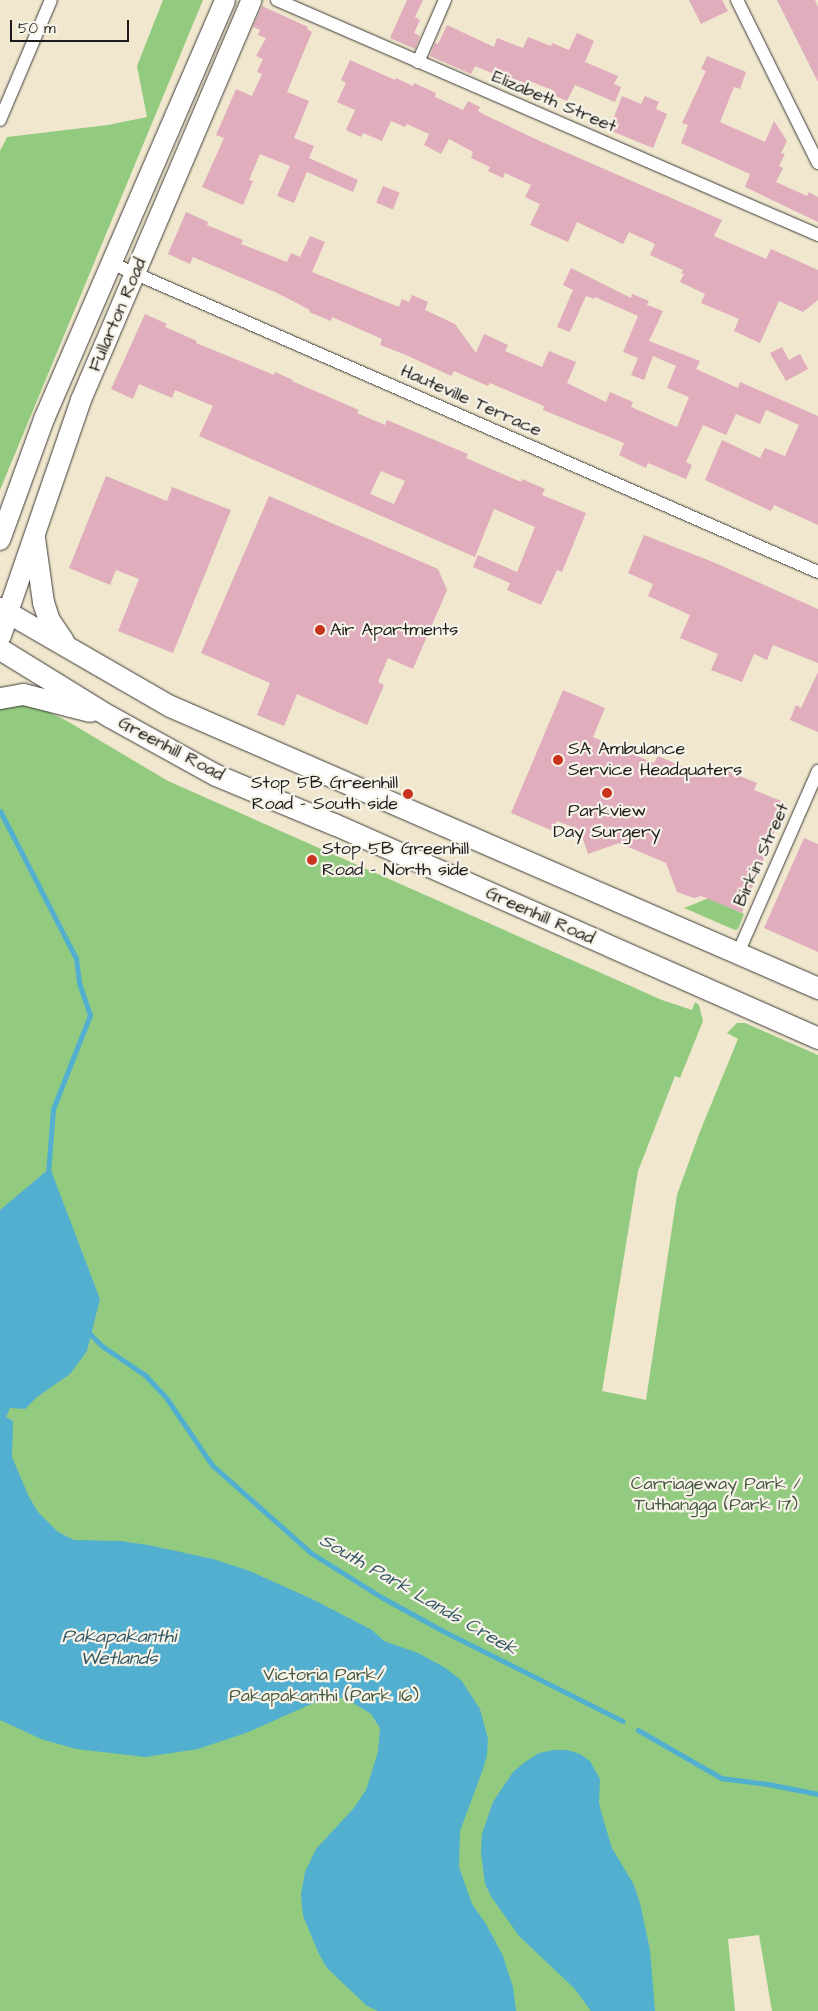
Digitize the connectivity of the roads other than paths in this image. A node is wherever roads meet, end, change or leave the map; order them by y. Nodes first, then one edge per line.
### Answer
1 (51, 0) edge
2 (225, 0) edge
3 (252, 0) edge
4 (277, 0) edge
5 (445, 0) edge
6 (737, 0) edge
7 (418, 62) junction
8 (0, 120) edge
9 (818, 163) edge
10 (818, 234) edge
11 (111, 263) junction
12 (136, 274) junction
13 (34, 538) junction
14 (0, 540) edge
15 (818, 572) edge
16 (4, 610) edge
17 (0, 635) edge
18 (66, 645) junction
19 (0, 649) edge
20 (0, 698) edge
21 (109, 716) junction
22 (818, 770) edge
23 (738, 953) junction
24 (818, 988) edge
25 (818, 1038) edge

1 - 8 street
2 - 11 main road, Fullarton Road
3 - 12 main road, Fullarton Road
4 - 7 street, Elizabeth Street
5 - 7 street
6 - 9 street
7 - 10 street, Elizabeth Street
11 - 12 street, Hauteville Terrace
11 - 14 main road, Fullarton Road
12 - 13 main road, Fullarton Road
12 - 15 street, Hauteville Terrace
13 - 16 main road, Fullarton Road
13 - 18 highway
16 - 17 highway, Fullarton Road
16 - 18 highway
18 - 23 highway
19 - 21 highway, Greenhill Road
20 - 21 highway
21 - 25 highway, Greenhill Road
22 - 23 street, Birkin Street
23 - 24 highway

